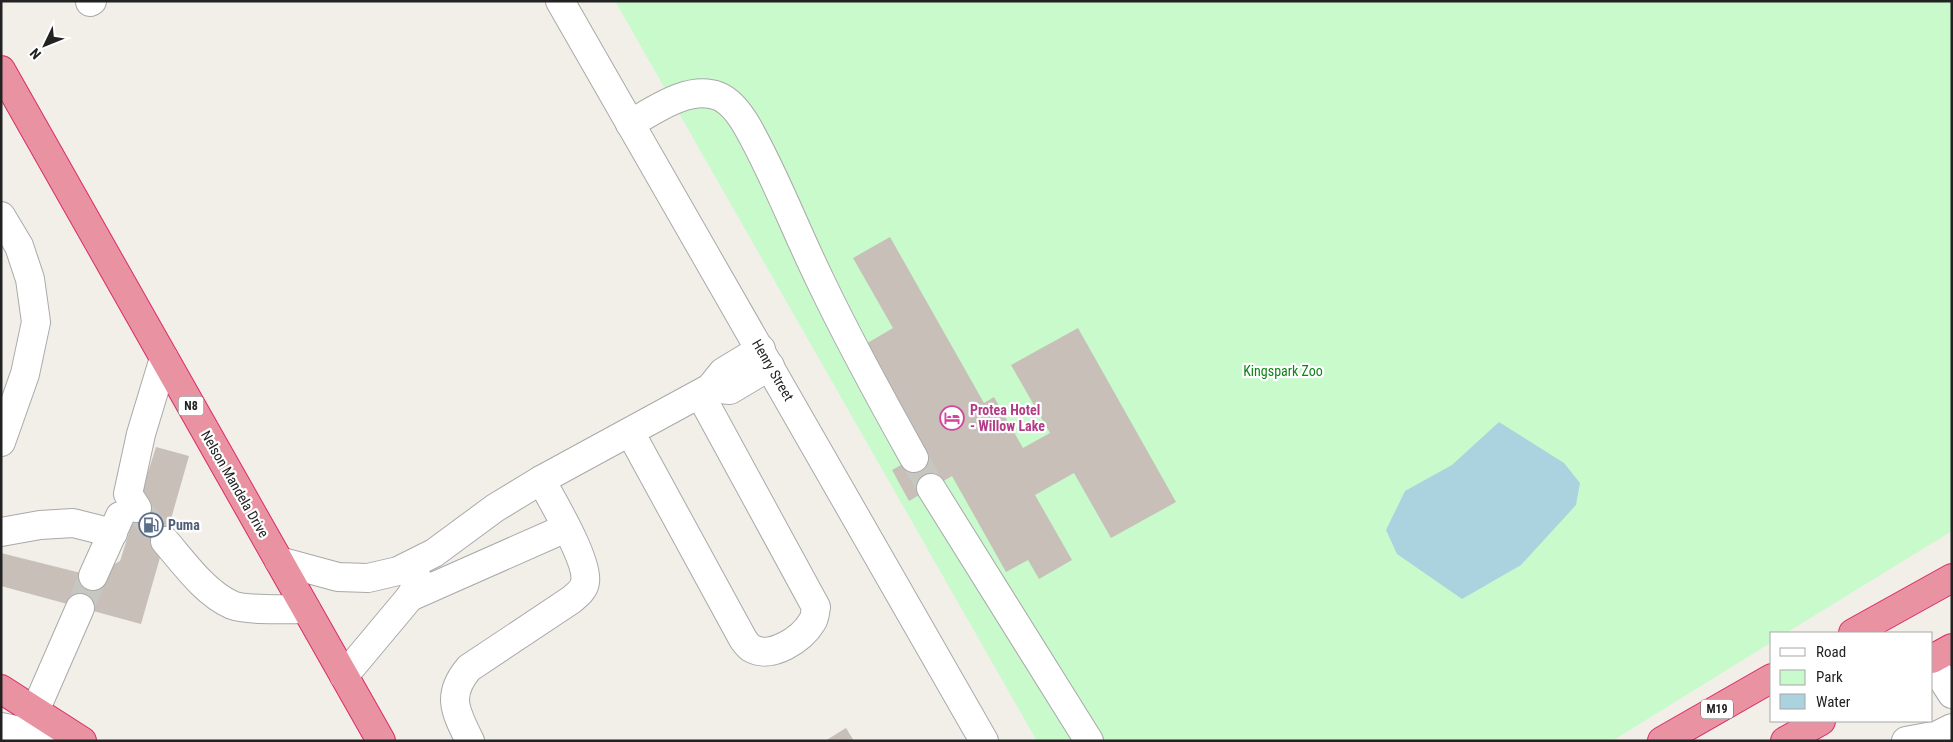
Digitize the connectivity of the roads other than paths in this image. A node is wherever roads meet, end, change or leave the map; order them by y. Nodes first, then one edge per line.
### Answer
1 (560, 1) edge
2 (1, 70) edge
3 (630, 124) junction
4 (1, 216) edge
5 (164, 358) junction
6 (766, 358) junction
7 (705, 391) junction
8 (630, 432) junction
9 (1, 442) edge
10 (914, 458) tunnel mouth
11 (541, 480) junction
12 (932, 488) tunnel mouth
13 (566, 528) junction
14 (1, 532) edge
15 (113, 533) junction
16 (165, 541) tunnel mouth
17 (434, 553) junction
18 (279, 561) junction
19 (93, 576) tunnel mouth
20 (1952, 578) edge
21 (410, 597) junction
22 (80, 608) tunnel mouth
23 (306, 609) junction
24 (1855, 632) edge
25 (1952, 648) edge
26 (1933, 660) edge
27 (1933, 663) edge
28 (344, 676) junction
29 (1770, 679) edge
30 (1, 689) edge
31 (1952, 694) edge
32 (1770, 696) edge
33 (359, 702) junction
34 (35, 711) junction
35 (1819, 722) edge
36 (1, 727) edge
37 (1952, 728) edge
38 (1669, 736) edge
39 (72, 741) edge
40 (82, 741) edge
41 (357, 741) edge
42 (381, 741) edge
43 (470, 741) edge
44 (984, 741) edge
45 (1088, 741) edge
46 (1785, 741) edge
47 (1906, 741) edge

1 - 3 street, Henry Street
2 - 5 highway, Nelson Mandela Drive / N8
3 - 6 street, Henry Street
3 - 10 street
4 - 9 street
5 - 15 street
5 - 18 highway, Nelson Mandela Drive / N8
6 - 7 street
6 - 44 street, Henry Street
7 - 8 street
7 - 8 street
8 - 11 street
11 - 13 street
11 - 17 street
12 - 45 street
13 - 21 street
13 - 43 street
14 - 15 street
15 - 19 street
16 - 23 street
17 - 18 street
17 - 21 street
18 - 23 highway, Nelson Mandela Drive / N8
20 - 24 highway
21 - 28 street
22 - 34 street
23 - 28 highway, Nelson Mandela Drive / N8
25 - 26 highway
27 - 31 street
28 - 33 highway, Nelson Mandela Drive / N8
29 - 38 highway, M19
30 - 34 highway
32 - 38 highway
33 - 41 highway
33 - 42 highway, Nelson Mandela Drive / N8
34 - 40 highway
35 - 46 highway
36 - 39 street
37 - 47 street

